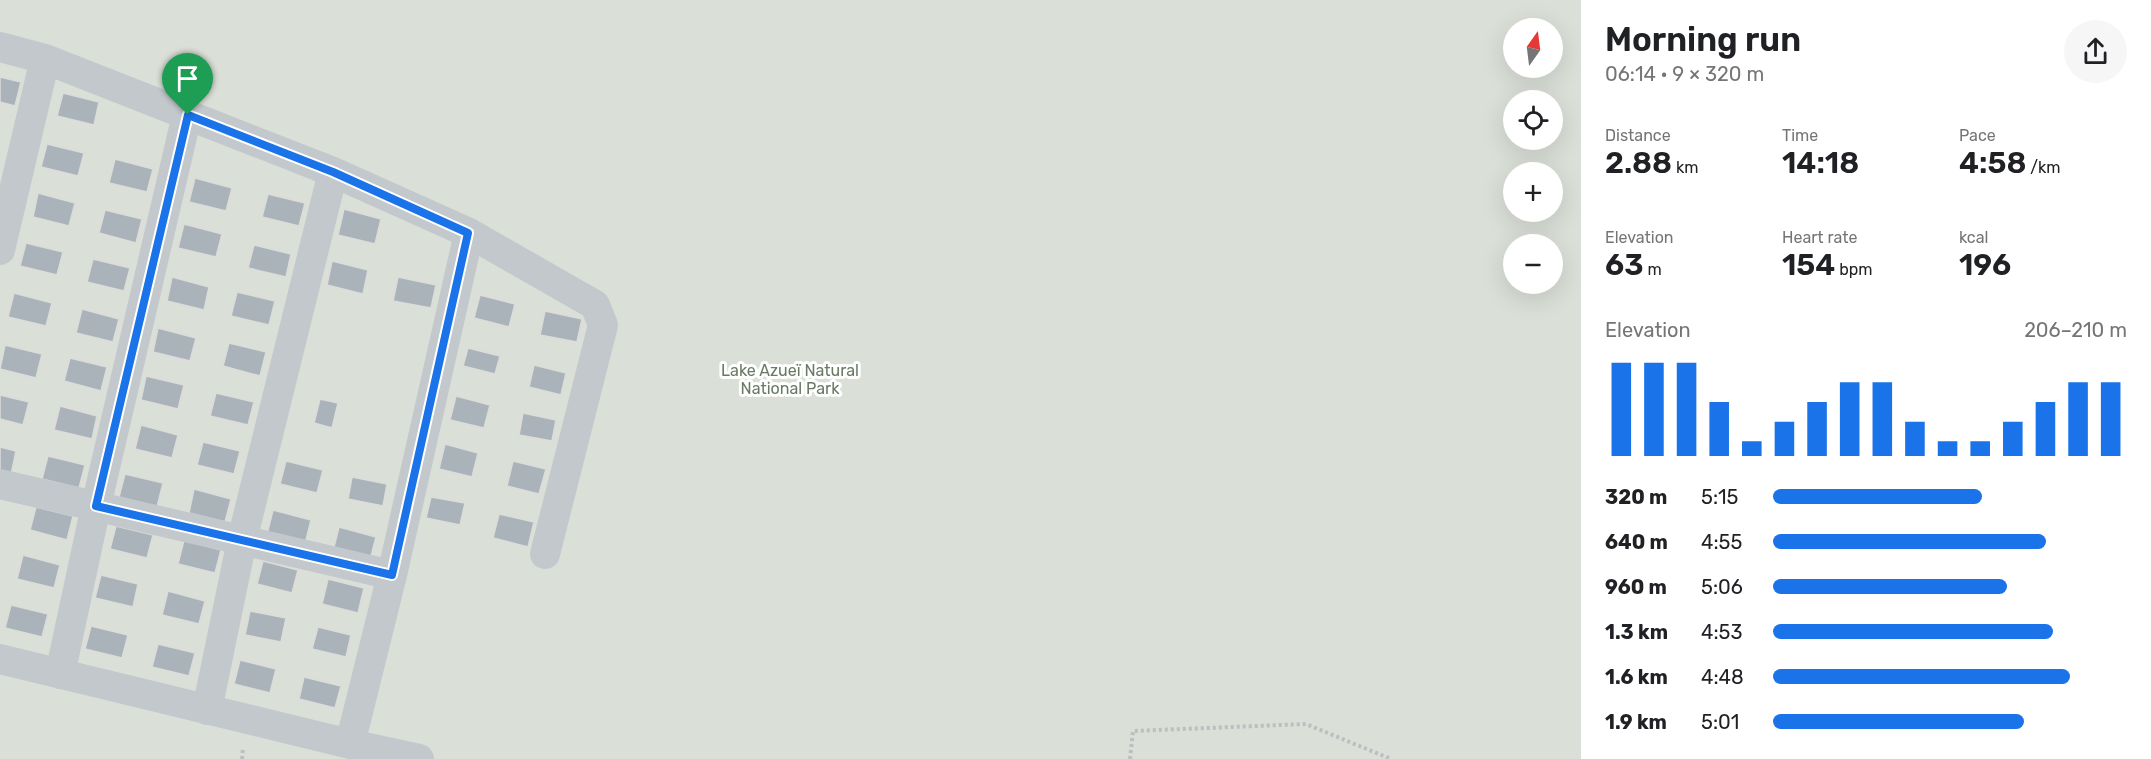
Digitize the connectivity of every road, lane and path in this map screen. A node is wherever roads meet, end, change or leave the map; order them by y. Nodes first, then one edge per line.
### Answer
1 (0, 47) edge
2 (45, 59) junction
3 (188, 115) junction
4 (333, 172) junction
5 (468, 233) junction
6 (0, 250) edge
7 (0, 484) edge
8 (96, 506) junction
9 (242, 540) junction
10 (545, 554) dead end
11 (392, 575) junction
12 (0, 659) edge
13 (60, 674) junction
14 (207, 710) junction
15 (350, 744) junction
16 (419, 759) edge
17 (1130, 759) edge
18 (1391, 759) edge

1 - 2 street
2 - 3 street
2 - 6 street
3 - 4 street
3 - 8 street
4 - 5 street
4 - 9 street
5 - 10 street
5 - 11 street
7 - 8 street
8 - 9 street
8 - 13 street
9 - 11 street
9 - 14 street
11 - 15 street
12 - 13 street
13 - 14 street
14 - 15 street
15 - 16 street
17 - 18 path

